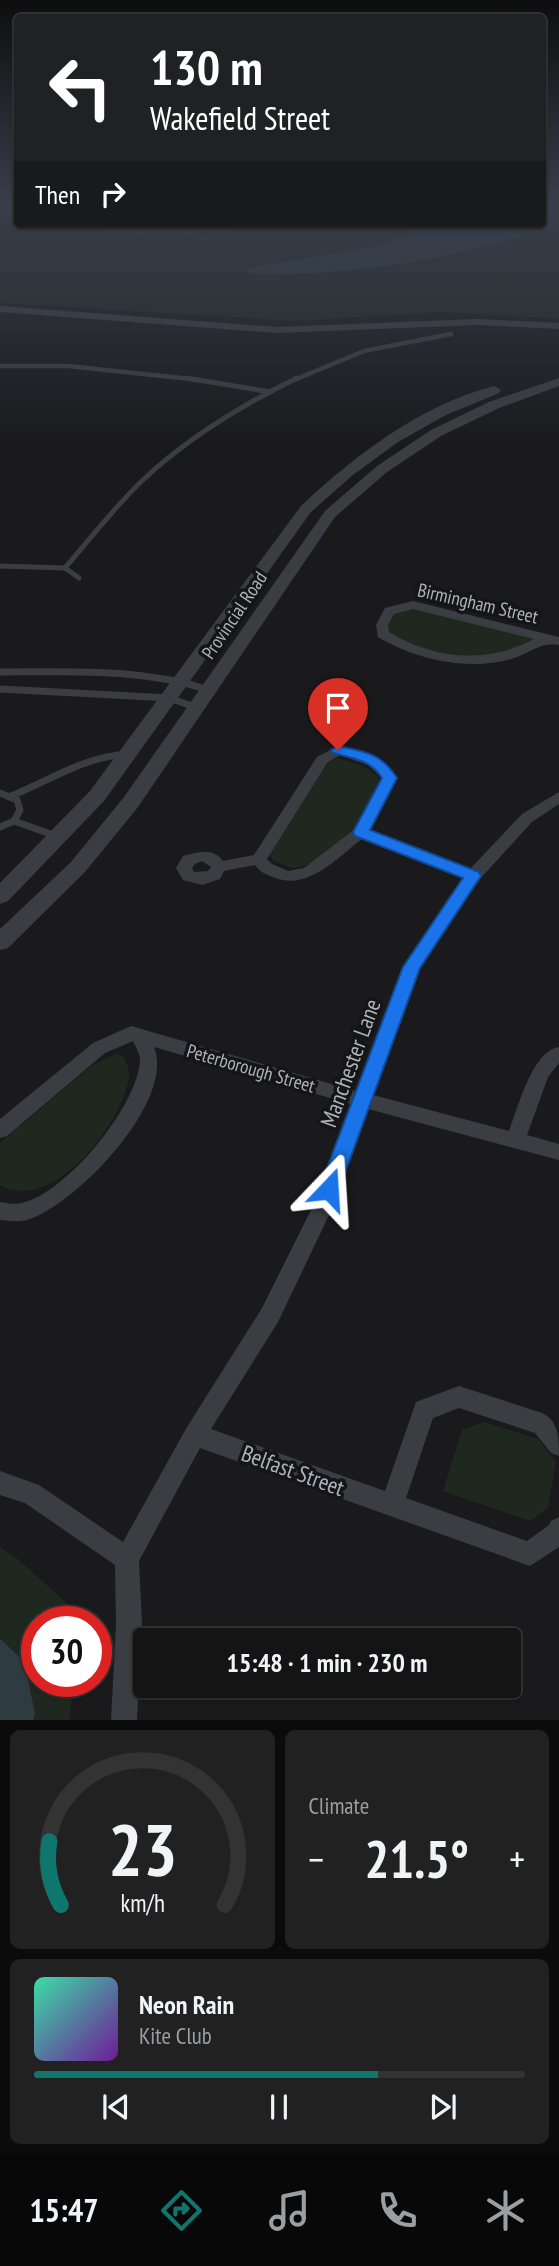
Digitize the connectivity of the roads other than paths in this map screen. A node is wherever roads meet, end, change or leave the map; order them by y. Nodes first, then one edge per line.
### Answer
1 (0, 311) edge
2 (559, 326) edge
3 (452, 334) dead end
4 (0, 366) edge
5 (557, 381) edge
6 (271, 392) junction
7 (369, 454) junction
8 (391, 461) junction
9 (0, 566) edge
10 (65, 568) junction
11 (79, 578) dead end
12 (544, 639) junction
13 (559, 641) edge
14 (0, 672) edge
15 (180, 679) junction
16 (0, 689) edge
17 (209, 690) junction
18 (169, 698) junction
19 (198, 708) junction
20 (127, 754) junction
21 (0, 793) edge
22 (11, 796) junction
23 (559, 797) edge
24 (14, 821) junction
25 (0, 827) edge
26 (361, 832) junction
27 (59, 837) junction
28 (259, 859) junction
29 (219, 867) dead end
30 (473, 876) junction
31 (0, 896) edge
32 (0, 942) edge
33 (140, 1035) junction
34 (559, 1054) edge
35 (362, 1100) junction
36 (0, 1130) edge
37 (514, 1141) junction
38 (559, 1152) edge
39 (0, 1212) edge
40 (195, 1435) junction
41 (559, 1445) edge
42 (0, 1483) edge
43 (392, 1506) junction
44 (559, 1529) edge
45 (127, 1559) junction
46 (124, 1720) edge

1 - 2 street
3 - 6 lane
4 - 6 lane
5 - 7 street, Provincial Road
5 - 8 street, Provincial Road
6 - 10 lane
7 - 8 street
7 - 15 street, Provincial Road
8 - 17 street, Provincial Road
9 - 10 lane
10 - 11 lane
12 - 12 street, Birmingham Street
12 - 13 street, Birmingham Street
14 - 15 lane
15 - 17 lane
15 - 18 street, Provincial Road
16 - 18 lane
17 - 19 street, Provincial Road
18 - 19 lane
18 - 20 street, Provincial Road
19 - 32 street, Provincial Road
20 - 22 lane
20 - 27 street, Provincial Road
21 - 22 lane
22 - 24 lane
23 - 30 street, Manchester Lane
24 - 25 lane
24 - 27 lane
26 - 28 street
26 - 28 street
26 - 30 street
27 - 31 street, Provincial Road
28 - 29 street
30 - 35 street, Manchester Lane
33 - 35 street, Peterborough Street
33 - 36 street
33 - 39 street
34 - 37 street
35 - 37 street, Peterborough Street
35 - 40 street, Manchester Lane
37 - 38 street, Peterborough Street
40 - 43 street, Belfast Street
40 - 45 street, Manchester Lane
41 - 43 street
42 - 45 street
43 - 44 street, Belfast Street
45 - 46 street

